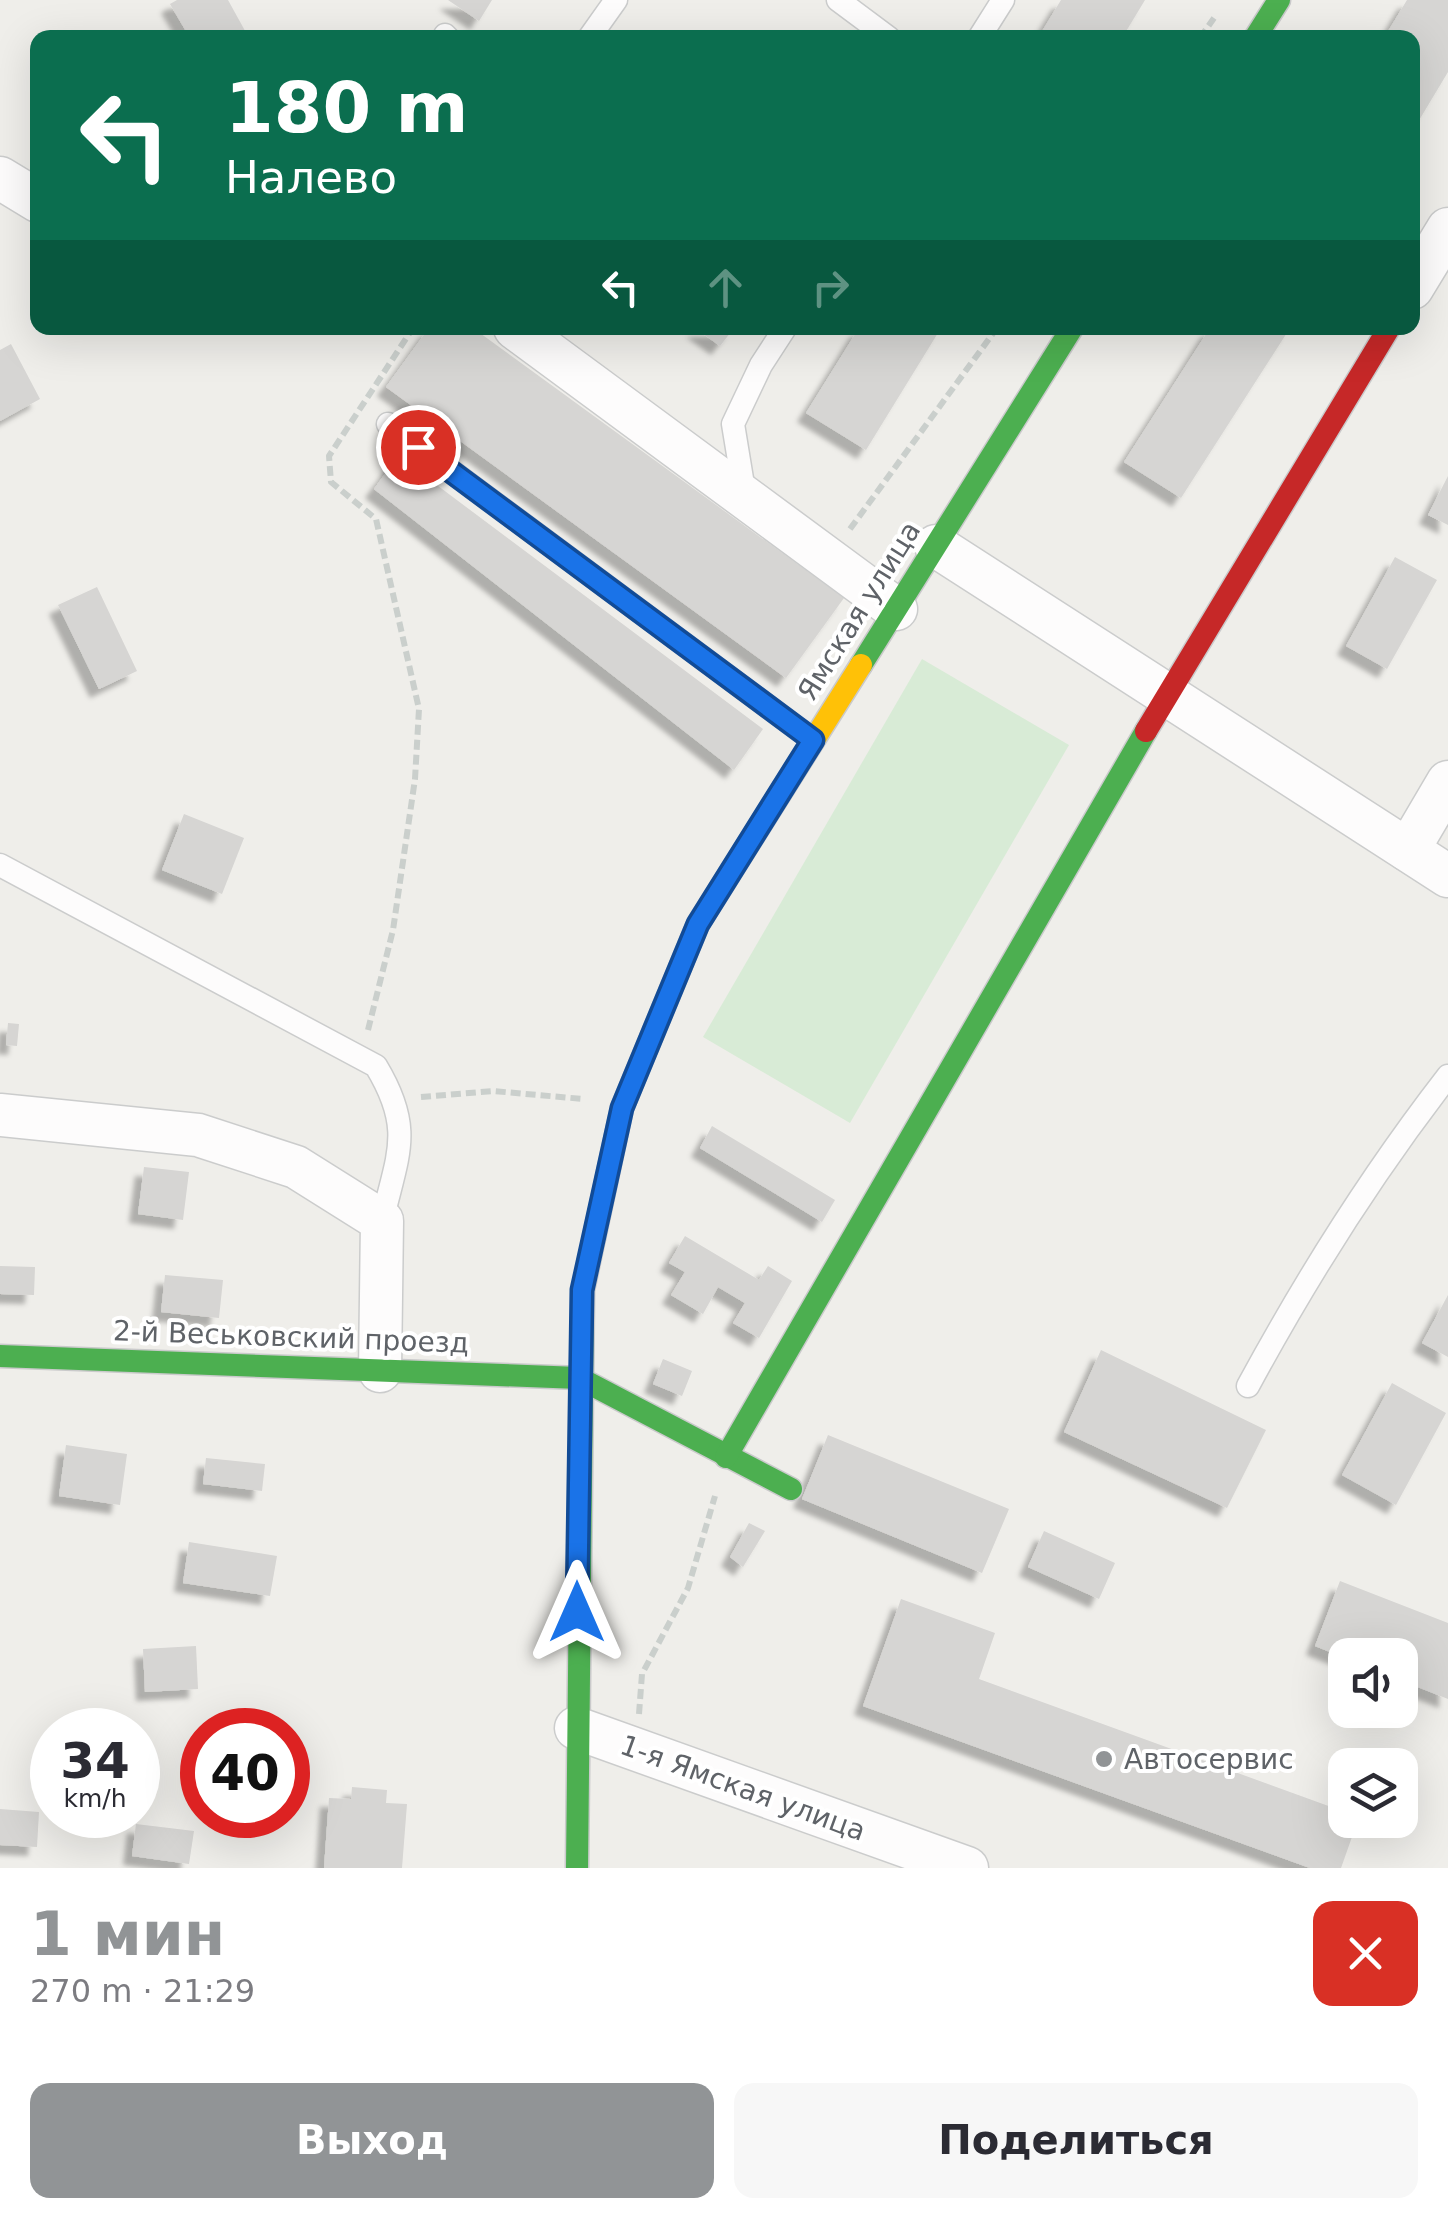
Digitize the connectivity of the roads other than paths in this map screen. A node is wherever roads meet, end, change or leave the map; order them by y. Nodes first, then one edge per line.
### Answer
1 (616, 0) edge
2 (838, 0) edge
3 (1003, 0) edge
4 (1278, 0) edge
5 (595, 30) edge
6 (878, 30) edge
7 (984, 30) edge
8 (1260, 30) edge
9 (0, 178) edge
10 (30, 196) edge
11 (30, 202) edge
12 (0, 204) edge
13 (1448, 230) edge
14 (1420, 275) edge
15 (525, 335) edge
16 (550, 335) edge
17 (780, 335) edge
18 (1068, 335) edge
19 (1385, 335) edge
20 (570, 368) junction
21 (388, 424) dead end
22 (746, 500) junction
23 (936, 546) junction
24 (896, 608) junction
25 (1167, 695) junction
26 (813, 740) junction
27 (1448, 782) edge
28 (1408, 850) junction
29 (0, 865) edge
30 (1448, 876) edge
31 (1448, 1076) edge
32 (0, 1115) edge
33 (382, 1220) junction
34 (0, 1356) edge
35 (380, 1370) junction
36 (579, 1378) junction
37 (1248, 1386) dead end
38 (726, 1458) junction
39 (791, 1489) dead end
40 (576, 1728) junction
41 (578, 1868) edge
42 (967, 1868) edge

1 - 5 lane
2 - 6 lane
3 - 7 lane
4 - 8 street
9 - 10 street
11 - 12 lane
13 - 14 street
15 - 20 street
16 - 20 street
17 - 22 lane
18 - 23 street, Ямская улица
19 - 25 street
20 - 22 street
21 - 26 lane
22 - 24 street
23 - 24 street, Ямская улица
23 - 25 street
24 - 26 street, Ямская улица
25 - 28 street
25 - 38 street
26 - 36 street, Ямская улица
27 - 28 street
28 - 30 street
29 - 33 lane
31 - 37 lane
32 - 33 street
33 - 35 street
34 - 35 street, 2-й Веськовский проезд
35 - 36 street, 2-й Веськовский проезд
36 - 38 street
36 - 40 street, Ямская улица
38 - 39 street
40 - 41 street, Ямская улица
40 - 42 street, 1-я Ямская улица

